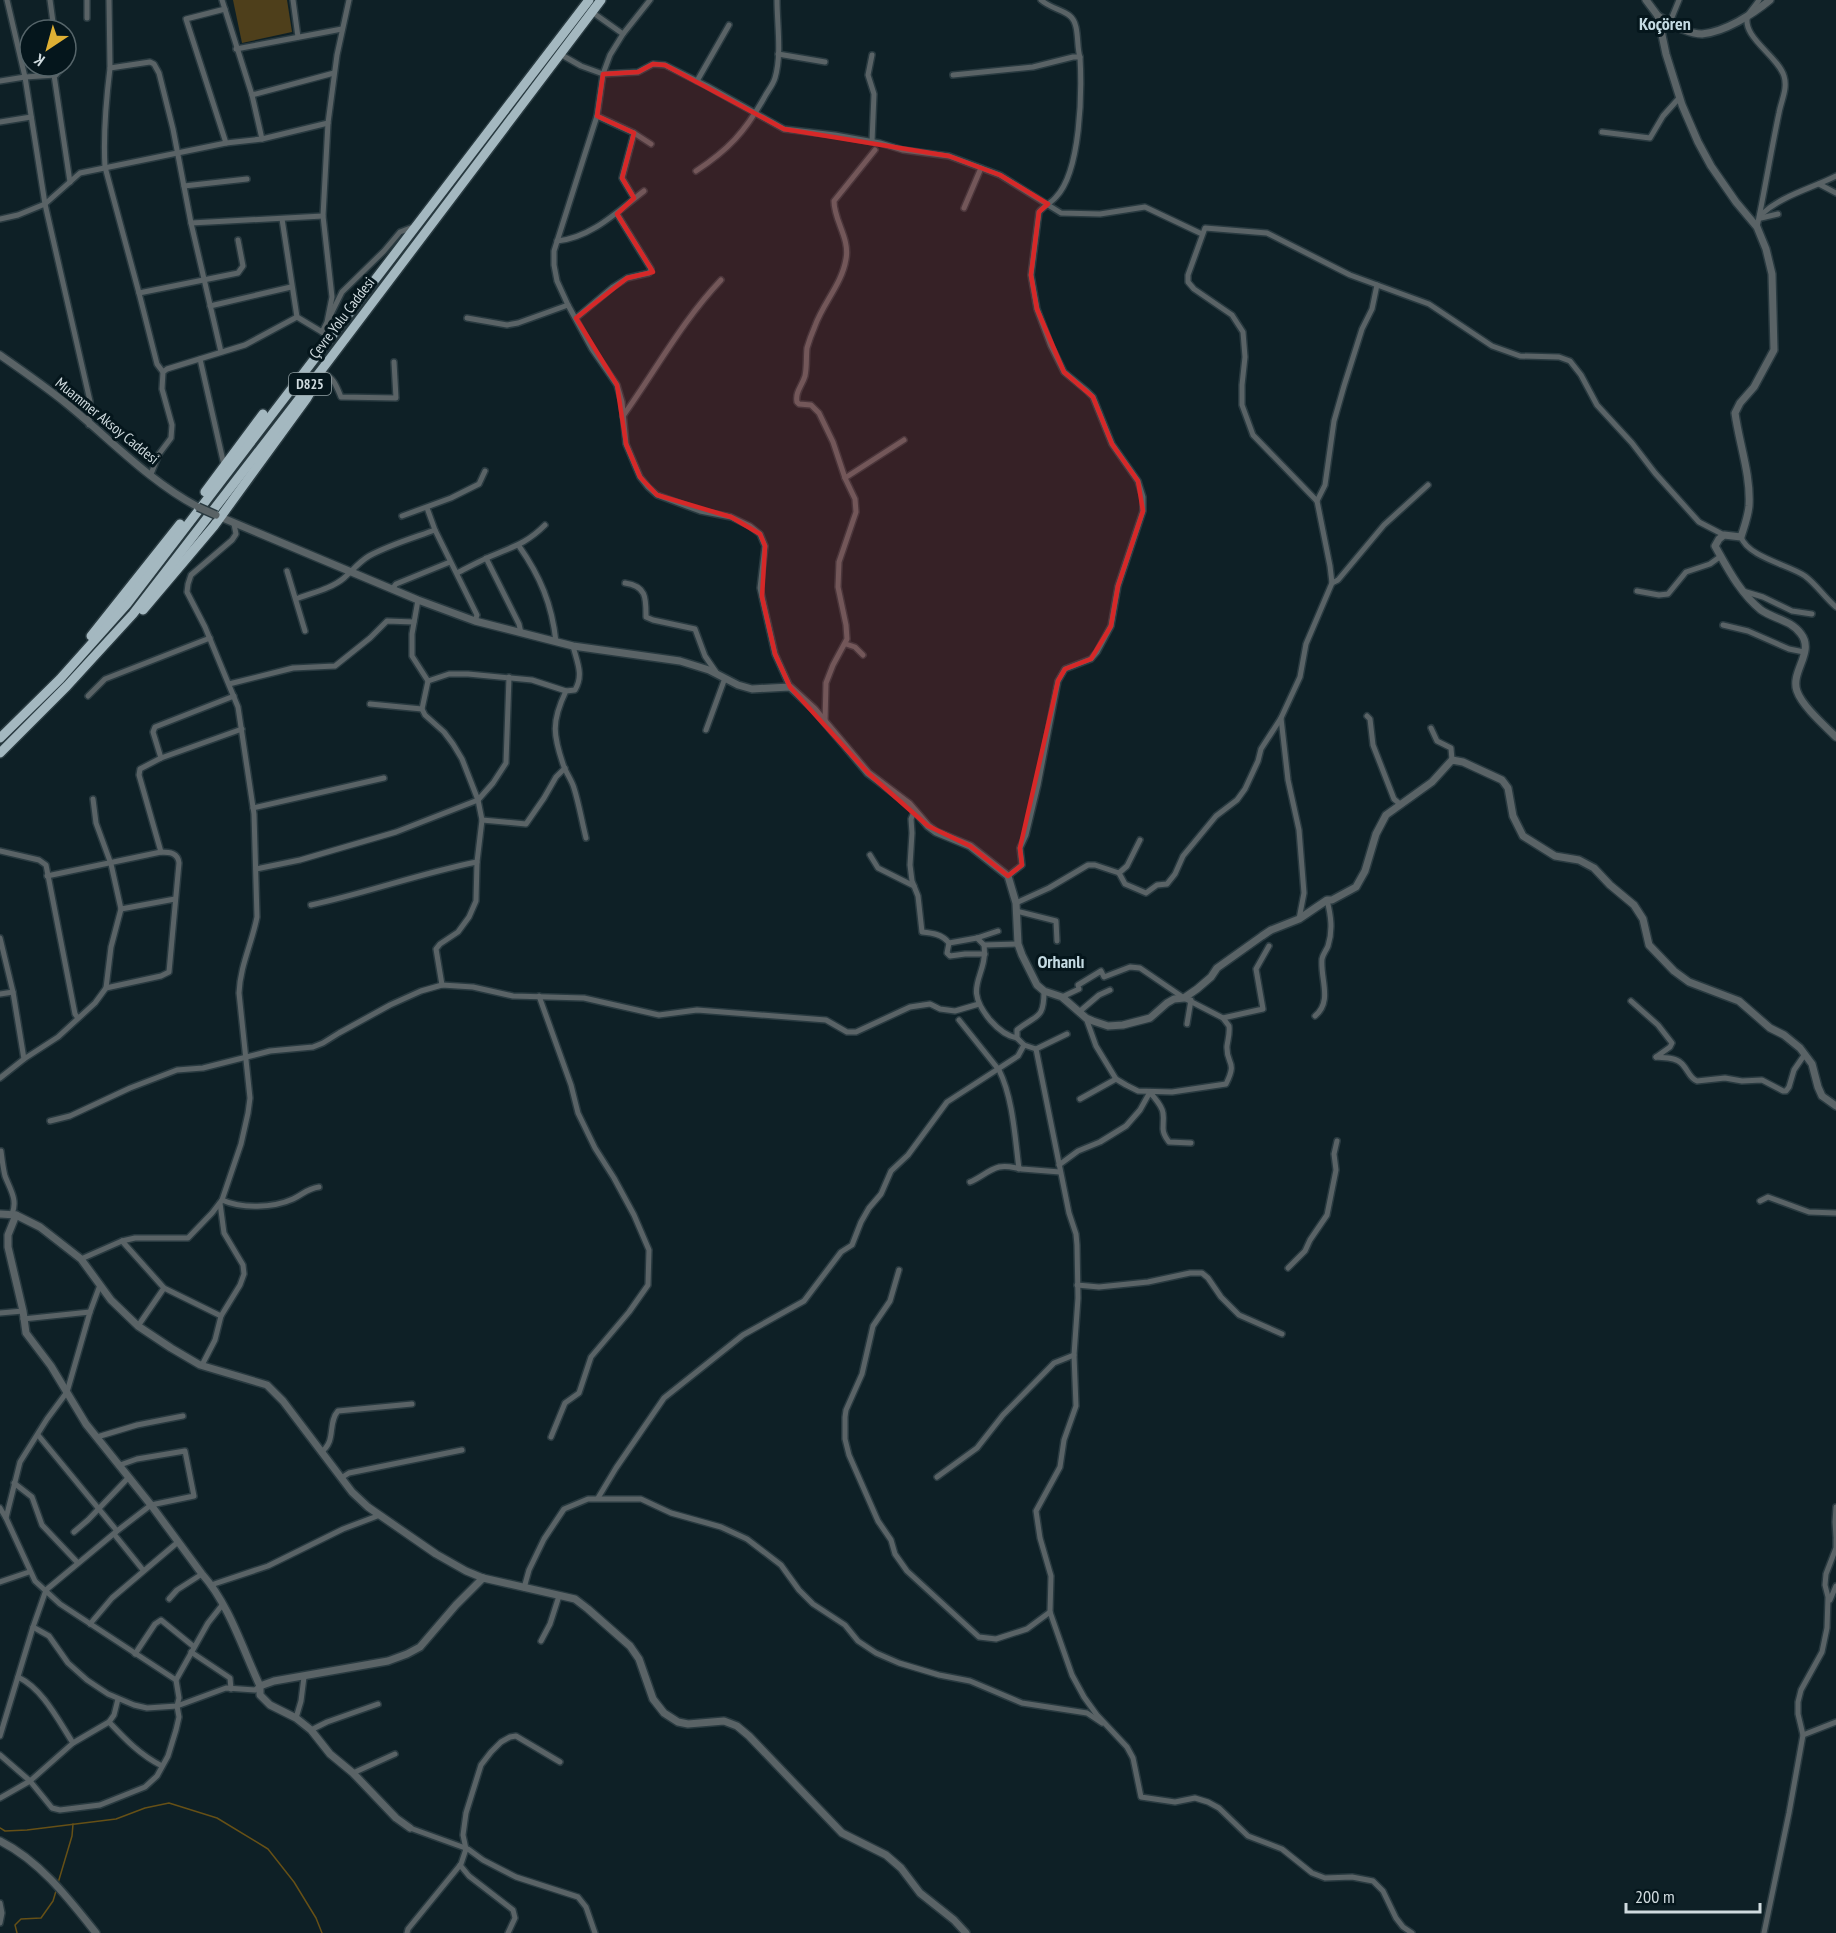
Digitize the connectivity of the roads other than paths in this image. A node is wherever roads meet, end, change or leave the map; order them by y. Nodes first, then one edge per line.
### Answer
1 (7, 0) edge
2 (50, 0) edge
3 (87, 0) edge
4 (109, 0) edge
5 (222, 0) edge
6 (293, 0) edge
7 (349, 0) edge
8 (588, 0) edge
9 (601, 0) edge
10 (650, 0) edge
11 (777, 0) edge
12 (1041, 0) edge
13 (1646, 0) edge
14 (1679, 0) edge
15 (1759, 0) edge
16 (1770, 0) edge
17 (225, 9) junction
18 (592, 12) junction
19 (1658, 16) junction
20 (1747, 17) junction
21 (52, 18) edge
22 (87, 18) dead end
23 (1670, 22) junction
24 (729, 25) dead end
25 (342, 29) junction
26 (623, 34) junction
27 (298, 37) junction
28 (18, 47) edge
29 (236, 49) junction
30 (560, 54) junction
31 (778, 54) junction
32 (872, 55) dead end
33 (1080, 57) junction
34 (825, 62) dead end
35 (110, 68) junction
36 (334, 73) junction
37 (603, 74) junction
38 (953, 75) dead end
39 (19, 78) edge
40 (25, 78) edge
41 (54, 78) edge
42 (0, 81) edge
43 (698, 81) junction
44 (252, 95) junction
45 (1680, 98) junction
46 (756, 113) junction
47 (597, 116) junction
48 (31, 117) junction
49 (0, 122) edge
50 (328, 123) junction
51 (1602, 132) dead end
52 (634, 133) junction
53 (262, 139) junction
54 (872, 141) junction
55 (226, 143) junction
56 (651, 144) dead end
57 (875, 150) dead end
58 (177, 153) junction
59 (105, 167) junction
60 (981, 168) junction
61 (696, 171) dead end
62 (1836, 176) edge
63 (247, 179) dead end
64 (70, 182) junction
65 (1819, 184) junction
66 (184, 186) junction
67 (644, 191) dead end
68 (1836, 193) edge
69 (634, 198) junction
70 (45, 204) junction
71 (1048, 204) junction
72 (964, 208) dead end
73 (617, 214) junction
74 (1778, 214) dead end
75 (323, 216) junction
76 (1759, 216) junction
77 (0, 219) edge
78 (282, 219) junction
79 (191, 224) junction
80 (417, 225) junction
81 (1757, 227) junction
82 (1202, 234) junction
83 (238, 240) dead end
84 (557, 240) junction
85 (204, 280) junction
86 (721, 280) dead end
87 (1377, 285) junction
88 (291, 287) junction
89 (139, 293) junction
90 (568, 305) junction
91 (210, 306) junction
92 (297, 317) junction
93 (468, 318) dead end
94 (576, 318) junction
95 (327, 322) junction
96 (326, 335) junction
97 (221, 352) junction
98 (0, 355) edge
99 (200, 359) junction
100 (394, 362) dead end
101 (324, 368) junction
102 (163, 372) junction
103 (623, 416) junction
104 (90, 424) junction
105 (904, 440) dead end
106 (224, 465) junction
107 (485, 471) dead end
108 (151, 474) junction
109 (845, 478) junction
110 (1428, 485) dead end
111 (1317, 501) junction
112 (197, 506) junction
113 (427, 508) junction
114 (218, 516) junction
115 (402, 516) dead end
116 (234, 524) junction
117 (545, 525) dead end
118 (435, 530) junction
119 (1724, 535) junction
120 (1741, 537) junction
121 (519, 546) junction
122 (1721, 556) junction
123 (486, 558) junction
124 (450, 562) junction
125 (287, 571) dead end
126 (349, 572) junction
127 (457, 573) junction
128 (1332, 583) junction
129 (625, 584) dead end
130 (392, 589) junction
131 (1637, 591) dead end
132 (1743, 591) junction
133 (296, 599) junction
134 (418, 600) junction
135 (1836, 607) edge
136 (1812, 614) dead end
137 (475, 621) junction
138 (414, 622) junction
139 (1723, 624) dead end
140 (305, 631) dead end
141 (521, 633) junction
142 (210, 638) junction
143 (556, 642) junction
144 (846, 644) junction
145 (573, 646) junction
146 (1804, 652) junction
147 (863, 655) dead end
148 (717, 674) junction
149 (509, 677) junction
150 (725, 678) junction
151 (60, 679) junction
152 (428, 681) junction
153 (229, 684) junction
154 (67, 686) junction
155 (790, 687) junction
156 (566, 691) junction
157 (88, 696) dead end
158 (234, 696) junction
159 (370, 704) dead end
160 (422, 709) junction
161 (1367, 716) dead end
162 (1281, 718) junction
163 (825, 721) junction
164 (1431, 728) dead end
165 (242, 729) junction
166 (706, 730) dead end
167 (1836, 737) edge
168 (0, 738) edge
169 (0, 753) edge
170 (161, 758) junction
171 (1452, 760) junction
172 (565, 768) junction
173 (384, 778) dead end
174 (93, 799) dead end
175 (478, 800) junction
176 (1400, 804) junction
177 (253, 808) junction
178 (914, 812) junction
179 (482, 820) junction
180 (586, 838) dead end
181 (1140, 840) dead end
182 (0, 851) edge
183 (161, 852) junction
184 (870, 855) dead end
185 (110, 862) junction
186 (477, 862) junction
187 (256, 869) junction
188 (1119, 873) junction
189 (47, 876) junction
190 (1008, 876) junction
191 (915, 887) junction
192 (176, 899) junction
193 (1328, 900) junction
194 (311, 905) dead end
195 (1016, 907) junction
196 (121, 909) junction
197 (1299, 919) junction
198 (998, 931) dead end
199 (977, 938) junction
200 (0, 939) edge
201 (1057, 941) dead end
202 (949, 943) junction
203 (1018, 944) junction
204 (984, 945) junction
205 (1269, 946) dead end
206 (985, 954) junction
207 (442, 985) junction
208 (106, 988) junction
209 (1110, 990) dead end
210 (1044, 991) junction
211 (13, 992) junction
212 (0, 994) edge
213 (539, 996) junction
214 (1062, 998) junction
215 (1188, 999) junction
216 (1631, 1001) dead end
217 (979, 1004) junction
218 (1079, 1012) junction
219 (1314, 1016) dead end
220 (78, 1018) junction
221 (1086, 1018) junction
222 (1223, 1018) junction
223 (959, 1020) dead end
224 (1187, 1024) dead end
225 (1067, 1034) dead end
226 (1017, 1038) junction
227 (1024, 1045) junction
228 (1036, 1049) junction
229 (1805, 1054) junction
230 (245, 1058) junction
231 (24, 1059) junction
232 (999, 1070) junction
233 (0, 1078) edge
234 (1116, 1079) junction
235 (1150, 1092) junction
236 (1080, 1099) dead end
237 (1836, 1106) edge
238 (50, 1121) dead end
239 (1337, 1141) dead end
240 (1191, 1143) dead end
241 (1, 1151) edge
242 (1059, 1165) junction
243 (1019, 1169) junction
244 (1060, 1172) junction
245 (970, 1182) dead end
246 (319, 1187) dead end
247 (221, 1201) junction
248 (1760, 1201) dead end
249 (1836, 1213) edge
250 (0, 1214) edge
251 (14, 1215) junction
252 (122, 1241) junction
253 (4, 1247) edge
254 (81, 1259) junction
255 (1288, 1268) dead end
256 (899, 1270) dead end
257 (100, 1284) junction
258 (1077, 1285) junction
259 (164, 1288) junction
260 (90, 1312) junction
261 (0, 1313) edge
262 (23, 1315) junction
263 (221, 1316) junction
264 (138, 1326) junction
265 (1282, 1334) dead end
266 (1074, 1355) junction
267 (202, 1365) junction
268 (67, 1392) junction
269 (412, 1404) dead end
270 (183, 1416) dead end
271 (38, 1435) junction
272 (97, 1437) junction
273 (551, 1437) dead end
274 (462, 1450) dead end
275 (321, 1452) junction
276 (120, 1465) junction
277 (129, 1477) junction
278 (937, 1477) dead end
279 (341, 1478) junction
280 (14, 1483) junction
281 (598, 1498) junction
282 (151, 1505) junction
283 (1836, 1507) edge
284 (0, 1508) edge
285 (98, 1509) junction
286 (380, 1515) junction
287 (6, 1518) junction
288 (74, 1532) dead end
289 (115, 1532) junction
290 (1836, 1538) edge
291 (178, 1542) junction
292 (78, 1563) junction
293 (143, 1570) junction
294 (29, 1572) junction
295 (202, 1574) junction
296 (483, 1578) junction
297 (0, 1582) edge
298 (211, 1584) junction
299 (1836, 1586) edge
300 (524, 1588) junction
301 (46, 1590) junction
302 (559, 1596) junction
303 (169, 1599) dead end
304 (223, 1604) junction
305 (1828, 1604) junction
306 (1050, 1612) junction
307 (90, 1624) junction
308 (33, 1627) junction
309 (541, 1641) dead end
310 (192, 1649) junction
311 (135, 1654) junction
312 (18, 1677) junction
313 (304, 1677) junction
314 (176, 1680) junction
315 (260, 1686) junction
316 (231, 1689) junction
317 (118, 1699) junction
318 (378, 1704) dead end
319 (177, 1706) junction
320 (296, 1718) junction
321 (109, 1722) junction
322 (1836, 1722) edge
323 (311, 1730) junction
324 (1113, 1731) junction
325 (1803, 1735) junction
326 (0, 1736) edge
327 (73, 1743) junction
328 (395, 1754) dead end
329 (0, 1755) edge
330 (560, 1762) dead end
331 (162, 1766) junction
332 (353, 1773) junction
333 (30, 1781) junction
334 (0, 1798) edge
335 (410, 1828) joint
336 (0, 1841) edge
337 (466, 1849) junction
338 (460, 1865) junction
339 (0, 1904) edge
340 (0, 1923) edge
341 (96, 1933) edge
342 (407, 1933) edge
343 (508, 1933) edge
344 (595, 1933) edge
345 (966, 1933) edge
346 (1412, 1933) edge
347 (1764, 1933) edge

1 - 28 street
2 - 21 street
3 - 22 street
4 - 35 street
5 - 17 street
6 - 27 street
7 - 25 street
8 - 80 highway, Çevre Yolu Caddesi / D825
9 - 18 highway, Çevre Yolu Caddesi / D825
10 - 26 street
11 - 31 street
12 - 33 street
13 - 19 street
14 - 23 street
15 - 20 street
16 - 20 street
17 - 29 street
17 - 55 street
18 - 26 street
18 - 30 highway, Çevre Yolu Caddesi / D825
19 - 23 street
19 - 45 street
20 - 23 street
20 - 76 street
24 - 43 street
25 - 27 street
25 - 36 street
26 - 37 street
27 - 29 street
29 - 44 street
30 - 37 street
30 - 101 highway, Çevre Yolu Caddesi / D825
31 - 34 street
31 - 46 street
32 - 54 street
33 - 38 street
33 - 71 street
35 - 58 street
35 - 59 street
36 - 44 street
36 - 50 street
37 - 43 street
37 - 47 street
39 - 42 street
40 - 48 street
41 - 64 street
43 - 46 street
44 - 53 street
45 - 51 street
45 - 81 street
46 - 54 street
46 - 61 street
47 - 52 street
47 - 84 street
48 - 49 street
48 - 70 street
50 - 53 street
50 - 75 street
52 - 56 street
52 - 69 street
53 - 55 street
54 - 60 street
55 - 58 street
57 - 109 street
58 - 59 street
58 - 66 street
59 - 64 street
59 - 89 street
60 - 71 street
60 - 72 street
62 - 65 street
63 - 66 street
64 - 70 street
65 - 68 street
65 - 76 street
66 - 79 street
67 - 69 street
69 - 73 street
70 - 77 street
70 - 104 street
71 - 82 street
71 - 190 street
73 - 84 street
73 - 94 street
74 - 76 street
75 - 78 street
75 - 95 street
76 - 81 street
78 - 79 street
78 - 88 street
79 - 85 street
80 - 95 street
80 - 96 highway, Çevre Yolu Caddesi / D825
81 - 120 street
82 - 87 street
82 - 111 street
83 - 85 street
84 - 90 street
85 - 89 street
85 - 91 street
86 - 103 street
87 - 111 street
87 - 119 street
88 - 91 street
88 - 92 street
89 - 102 street
90 - 93 street
90 - 94 street
91 - 97 street
92 - 96 street
92 - 97 street
94 - 103 street
95 - 96 street
96 - 106 highway
96 - 151 highway, Çevre Yolu Caddesi / D825
97 - 99 street
98 - 104 street, Muammer Aksoy Caddesi
99 - 102 street
99 - 106 street
100 - 101 street
101 - 114 highway
101 - 154 highway, Çevre Yolu Caddesi / D825
102 - 108 street
103 - 155 street
104 - 108 street, Muammer Aksoy Caddesi
105 - 109 street
106 - 112 highway
107 - 113 street
108 - 112 street, Muammer Aksoy Caddesi
109 - 144 street
110 - 128 street
111 - 128 street
112 - 114 street, Muammer Aksoy Caddesi, bridge
112 - 151 highway
113 - 115 street
113 - 118 street
114 - 116 street, Muammer Aksoy Caddesi
114 - 154 highway
116 - 126 street, Muammer Aksoy Caddesi
116 - 142 street
117 - 121 street
118 - 124 street
118 - 126 street
119 - 120 street
119 - 122 street
120 - 135 street
121 - 123 street
121 - 143 street
122 - 131 street
122 - 132 street
123 - 127 street
123 - 141 street
124 - 127 street
124 - 130 street
125 - 133 street
126 - 130 street, Muammer Aksoy Caddesi
126 - 133 street
127 - 137 street
128 - 162 street
129 - 148 street
130 - 134 street, Muammer Aksoy Caddesi
132 - 136 street
132 - 146 street
133 - 140 street
134 - 137 street, Muammer Aksoy Caddesi
134 - 138 street
137 - 141 street, Muammer Aksoy Caddesi
138 - 152 street
138 - 153 street
139 - 146 street
141 - 143 street, Muammer Aksoy Caddesi
142 - 153 street
142 - 157 street
143 - 145 street, Muammer Aksoy Caddesi
144 - 147 street
144 - 163 street
145 - 148 street, Muammer Aksoy Caddesi
145 - 156 street
146 - 167 street
148 - 150 street, Muammer Aksoy Caddesi
149 - 152 street
149 - 156 street
149 - 175 street
150 - 155 street, Muammer Aksoy Caddesi
150 - 166 street
151 - 168 highway, Çevre Yolu Caddesi / D825
152 - 160 street
153 - 158 street
154 - 169 highway, Çevre Yolu Caddesi / D825
155 - 163 street
156 - 172 street
158 - 165 street
158 - 170 street
159 - 160 street
160 - 175 street
161 - 176 street
162 - 188 street
162 - 197 street
163 - 178 street
164 - 171 street
165 - 170 street
165 - 177 street
170 - 183 street
171 - 176 street
171 - 229 street
172 - 179 street
172 - 180 street
173 - 177 street
174 - 185 street
175 - 179 street
175 - 187 street
176 - 193 street
177 - 187 street
178 - 190 street
178 - 191 street
179 - 186 street
181 - 188 street
182 - 189 street
183 - 185 street
183 - 192 street
184 - 191 street
185 - 189 street
185 - 196 street
186 - 194 street
186 - 207 street
187 - 230 street
188 - 195 street
189 - 220 street
190 - 195 street
191 - 202 street
192 - 196 street
192 - 208 street
193 - 197 street
193 - 219 street
195 - 201 street
195 - 203 street
196 - 208 street
197 - 215 street
198 - 199 street
199 - 202 street
199 - 204 street
200 - 211 street
202 - 206 street
203 - 204 street
203 - 210 street
204 - 206 street
205 - 222 street
206 - 217 street
207 - 213 street
207 - 230 street
208 - 220 street
209 - 218 street
210 - 214 street
210 - 226 street
211 - 212 street
211 - 231 street
213 - 217 street
213 - 273 street
214 - 215 street
214 - 218 street
215 - 221 street
215 - 222 street
215 - 224 street
216 - 229 street
217 - 226 street
218 - 221 street
220 - 231 street
221 - 234 street
222 - 235 street
223 - 232 street
225 - 228 street
226 - 227 street
227 - 228 street
227 - 232 street
228 - 242 street
229 - 237 street
230 - 238 street
230 - 247 street
231 - 233 street
232 - 243 street
232 - 281 street
234 - 235 street
234 - 236 street
235 - 240 street
235 - 242 street
239 - 255 street
241 - 251 street
242 - 244 street
243 - 244 street
243 - 245 street
244 - 258 street
246 - 247 street
247 - 252 street
247 - 263 street
248 - 249 street
250 - 251 street
251 - 253 street
251 - 254 street
252 - 254 street
252 - 259 street
253 - 262 street
254 - 257 street
256 - 306 street
257 - 260 street
257 - 264 street
258 - 265 street
258 - 266 street
259 - 263 street
259 - 264 street
260 - 262 street
260 - 268 street
261 - 262 street
262 - 268 street
263 - 267 street
264 - 267 street
266 - 278 street
266 - 306 street
267 - 275 street
268 - 271 street
268 - 272 street
269 - 275 street
270 - 272 street
271 - 280 street
271 - 285 street
272 - 276 street
274 - 279 street
275 - 279 street
276 - 277 street
276 - 282 street
277 - 282 street
277 - 285 street
279 - 286 street
280 - 287 street
280 - 292 street
281 - 300 street
281 - 324 street
282 - 289 street
282 - 291 street
283 - 290 street
284 - 287 street
285 - 288 street
285 - 289 street
286 - 296 street
286 - 298 street
287 - 294 street
289 - 292 street
289 - 293 street
290 - 305 street
291 - 293 street
291 - 295 street
292 - 301 street
293 - 307 street
294 - 297 street
294 - 301 street
295 - 298 street
295 - 303 street
296 - 300 street
296 - 313 street
298 - 304 street
299 - 305 street
300 - 302 street
301 - 307 street
301 - 308 street
302 - 309 street
302 - 345 street
304 - 310 street
304 - 315 street
305 - 325 street
306 - 324 street
307 - 311 street
308 - 312 street
308 - 317 street
310 - 311 street
310 - 314 street
310 - 316 street
311 - 314 street
312 - 326 street
312 - 327 street
313 - 315 street
313 - 320 street
314 - 319 street
315 - 316 street
315 - 320 street
316 - 319 street
317 - 319 street
317 - 321 street
318 - 323 street
319 - 331 street
320 - 323 street
321 - 327 street
321 - 331 street
322 - 325 street
323 - 332 street
324 - 346 street
325 - 347 street
327 - 333 street
328 - 332 street
329 - 333 street
330 - 337 street
331 - 333 street
332 - 335 street
333 - 334 street
335 - 337 street
336 - 341 street
337 - 338 street
337 - 344 street
338 - 342 street
338 - 343 street
339 - 340 street

